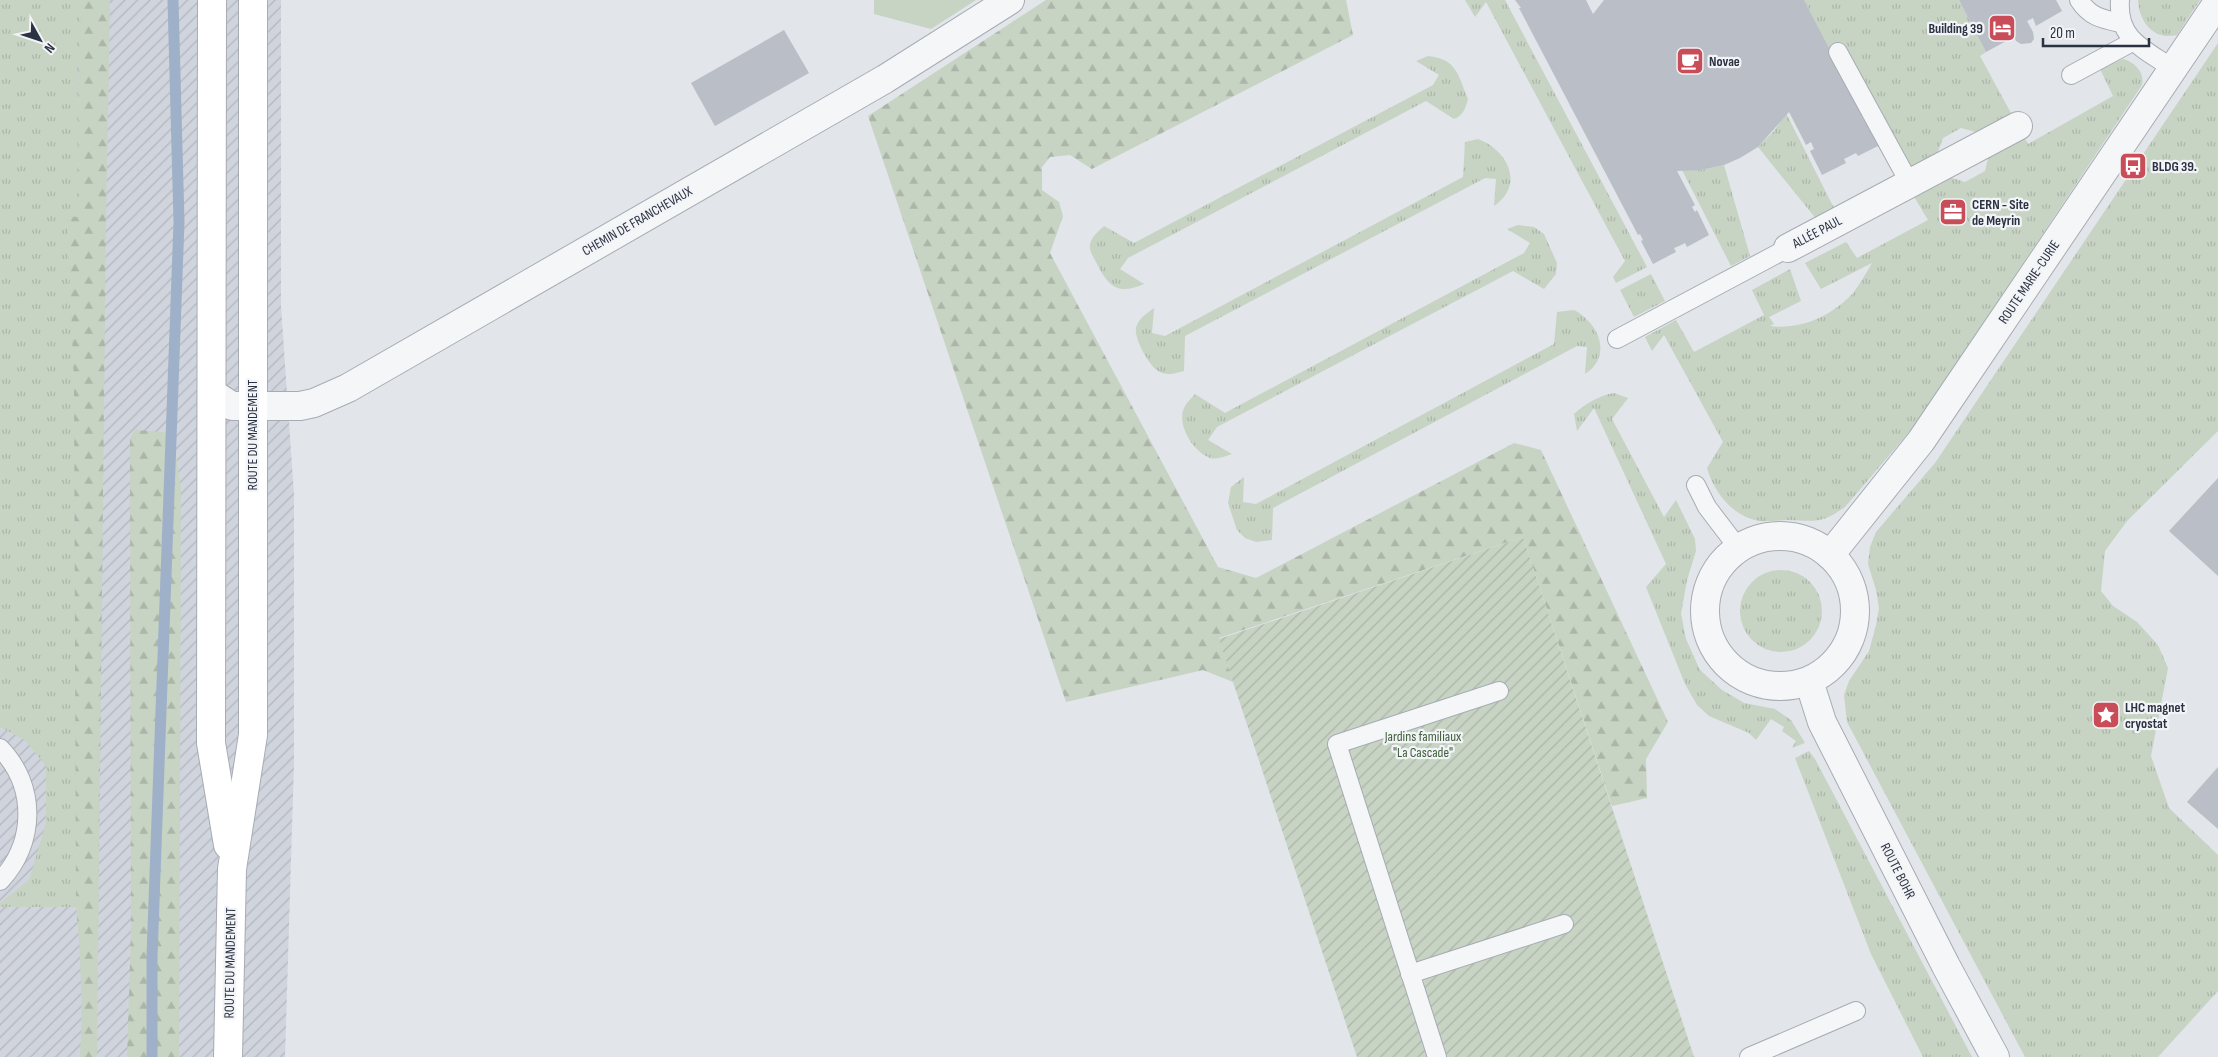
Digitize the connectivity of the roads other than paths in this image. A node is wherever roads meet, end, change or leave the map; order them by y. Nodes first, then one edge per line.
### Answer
1 (212, 0) edge
2 (253, 0) edge
3 (1010, 0) edge
4 (2079, 0) edge
5 (2120, 0) edge
6 (2218, 2) edge
7 (2121, 23) junction
8 (2134, 41) junction
9 (1838, 52) dead end
10 (2173, 69) junction
11 (2071, 75) dead end
12 (2018, 126) dead end
13 (1910, 184) junction
14 (1788, 248) joint
15 (1617, 339) dead end
16 (213, 394) junction
17 (252, 406) junction
18 (1696, 485) dead end
19 (1739, 549) junction
20 (1830, 555) junction
21 (1809, 681) junction
22 (1498, 691) dead end
23 (0, 748) edge
24 (232, 869) junction
25 (0, 881) edge
26 (1564, 924) dead end
27 (1410, 974) junction
28 (1856, 1011) dead end
29 (228, 1057) edge
30 (1437, 1057) edge
31 (1749, 1057) edge
32 (1995, 1057) edge

1 - 16 main road, ROUTE DU MANDEMENT
2 - 17 main road, ROUTE DU MANDEMENT
3 - 17 street, CHEMIN DE FRANCHEVAUX
4 - 7 lane
5 - 7 lane
6 - 10 street, ROUTE MARIE-CURIE
7 - 8 lane
8 - 10 lane
8 - 11 lane
9 - 13 lane
10 - 20 street, ROUTE MARIE-CURIE
12 - 13 street, ALLÉE PAUL
13 - 14 street, ALLÉE PAUL
14 - 15 lane, ALLÉE PAUL
16 - 17 street, CHEMIN DE FRANCHEVAUX
16 - 24 main road, ROUTE DU MANDEMENT
17 - 24 main road, ROUTE DU MANDEMENT
18 - 19 lane
19 - 20 street
19 - 21 street
20 - 21 street
21 - 32 street, ROUTE BOHR
22 - 27 lane
23 - 25 lane
24 - 29 main road, ROUTE DU MANDEMENT
26 - 27 lane
27 - 30 lane
28 - 31 lane

